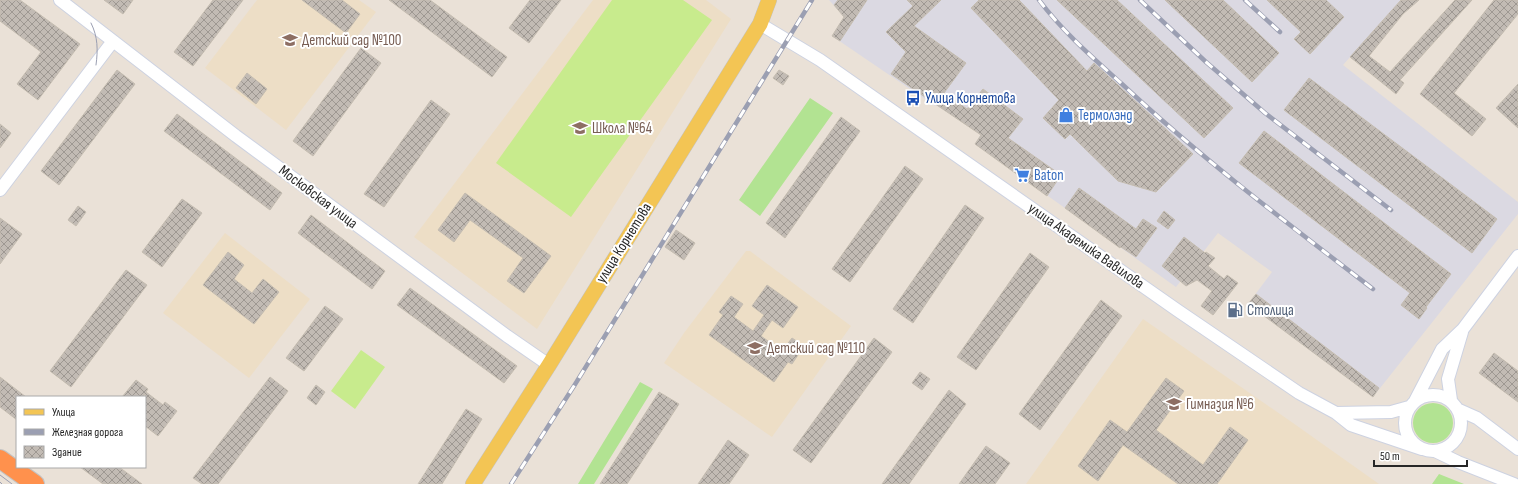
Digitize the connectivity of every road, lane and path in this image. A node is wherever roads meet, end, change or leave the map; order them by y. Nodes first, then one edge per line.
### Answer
1 (60, 0) edge
2 (769, 0) edge
3 (760, 24) junction
4 (113, 41) junction
5 (0, 190) edge
6 (1518, 256) edge
7 (1463, 329) junction
8 (549, 365) junction
9 (1412, 404) junction
10 (1455, 405) junction
11 (1336, 413) junction
12 (1422, 449) junction
13 (1518, 449) edge
14 (1435, 451) junction
15 (0, 459) edge
16 (35, 484) edge
17 (473, 484) edge
18 (1514, 484) edge

1 - 4 street, Московская улица
2 - 3 main road, улица Корнетова
3 - 8 main road, улица Корнетова
3 - 11 street, улица Академика Вавилова
4 - 5 street
4 - 8 street, Московская улица
6 - 7 street
7 - 9 street
7 - 10 street
8 - 17 main road, улица Корнетова
9 - 10 street
9 - 11 street
9 - 12 street
10 - 13 street
10 - 14 street
11 - 12 street, улица Академика Вавилова
12 - 14 street
14 - 18 street
15 - 16 highway

